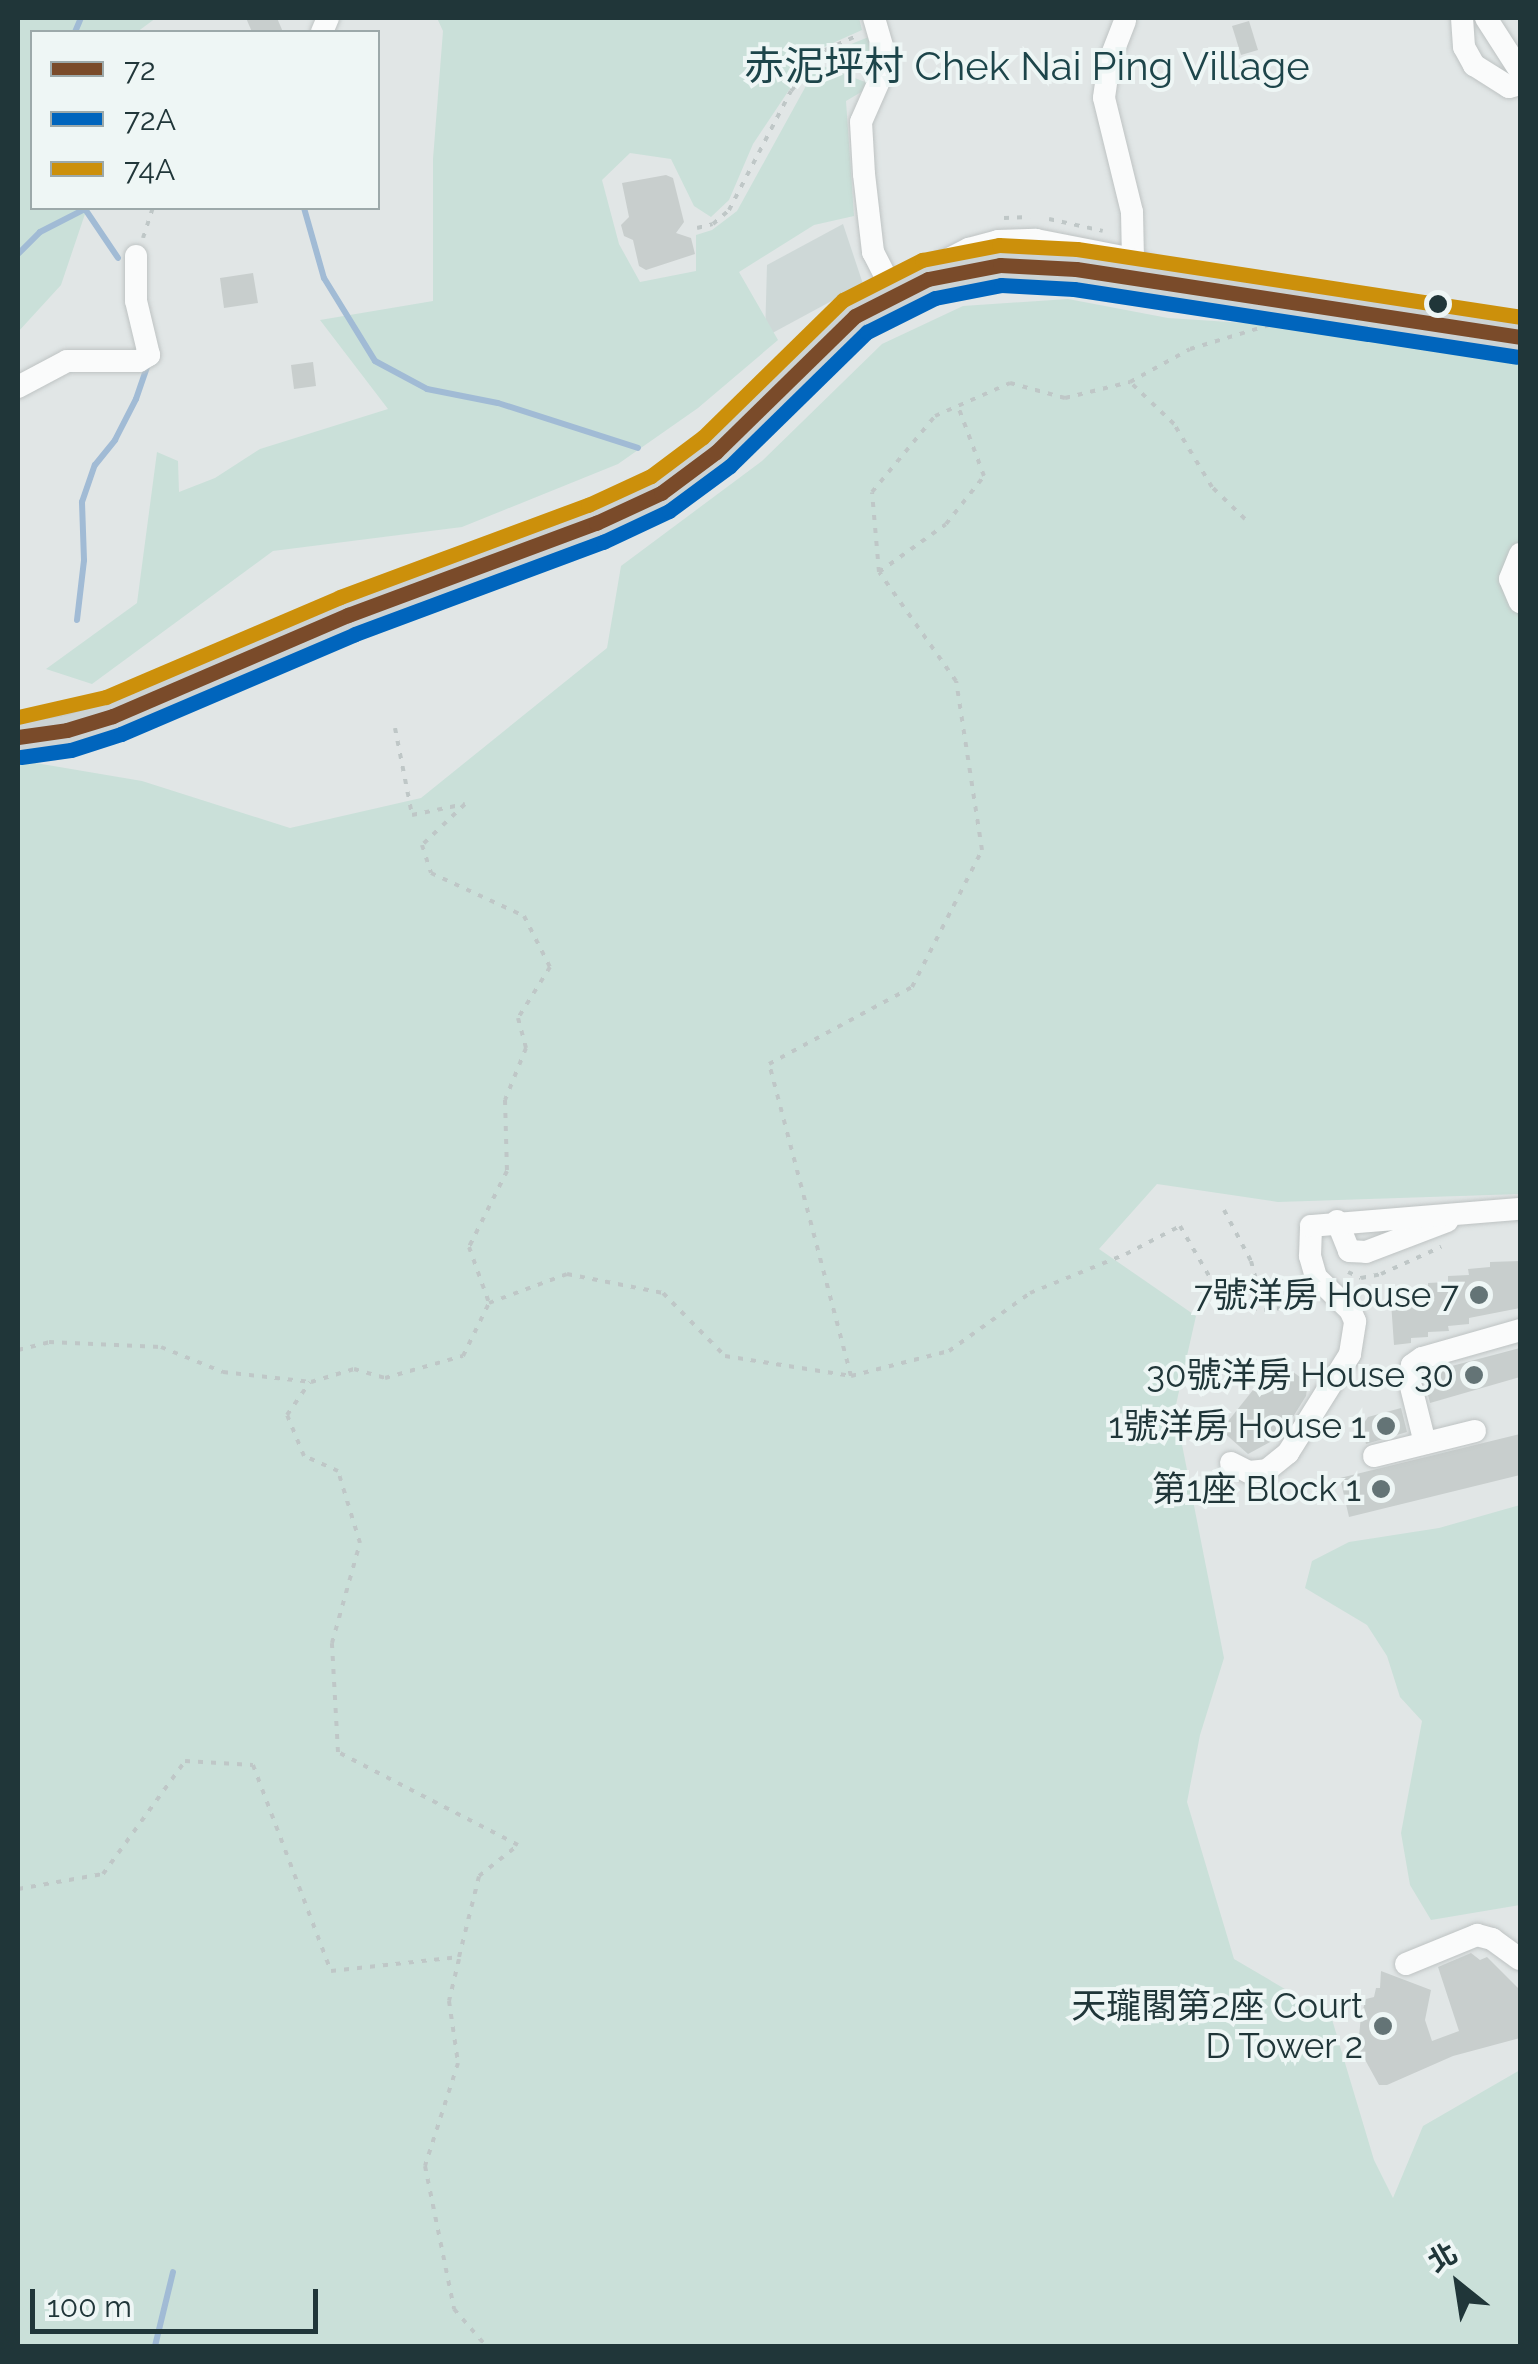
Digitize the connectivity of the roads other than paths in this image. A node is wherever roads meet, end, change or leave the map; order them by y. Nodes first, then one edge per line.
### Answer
1 (1462, 18) edge
2 (1486, 18) edge
3 (1125, 21) dead end
4 (874, 23) edge
5 (1520, 71) edge
6 (1520, 84) edge
7 (136, 256) road end
8 (1133, 259) junction
9 (928, 279) junction
10 (1183, 285) junction
11 (894, 293) junction
12 (1520, 337) edge
13 (18, 387) edge
14 (1520, 554) edge
15 (1520, 602) edge
16 (18, 737) edge
17 (1491, 1209) junction
18 (1520, 1209) edge
19 (1337, 1220) junction
20 (1520, 1330) edge
21 (1476, 1431) dead end
22 (1425, 1443) junction
23 (1374, 1456) dead end
24 (1230, 1463) dead end
25 (1520, 1960) edge
26 (1406, 1964) dead end

1 - 6 street
2 - 5 street
3 - 8 street
4 - 11 street
7 - 13 street
8 - 9 street
8 - 10 street
9 - 10 main road
9 - 11 main road
10 - 12 main road
11 - 16 main road
14 - 15 street
17 - 18 street
17 - 19 street
17 - 19 street
19 - 24 street
20 - 22 street
21 - 22 street
22 - 23 street
25 - 26 street

